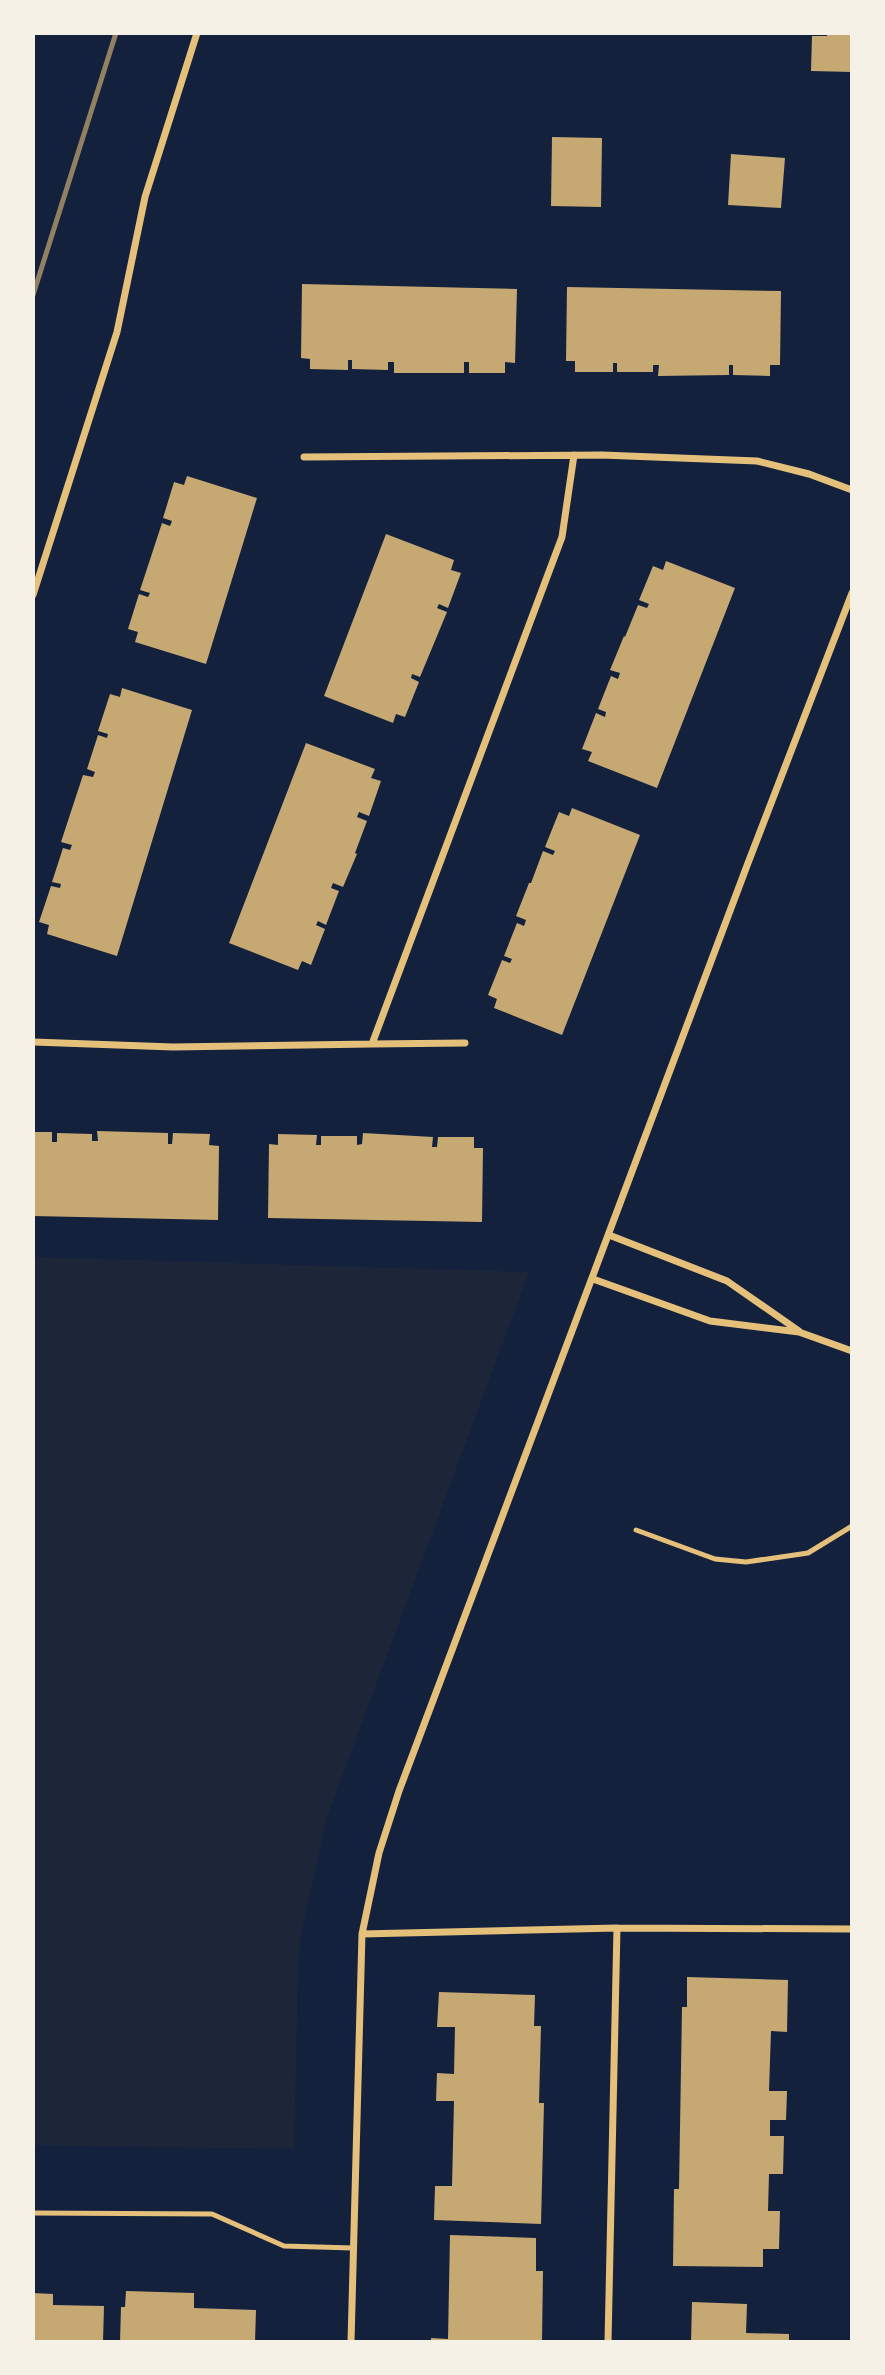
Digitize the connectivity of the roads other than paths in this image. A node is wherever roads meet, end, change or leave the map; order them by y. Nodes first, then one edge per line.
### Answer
1 (197, 33) edge
2 (574, 455) junction
3 (304, 457) dead end
4 (852, 490) edge
5 (852, 593) edge
6 (33, 595) edge
7 (33, 1042) edge
8 (465, 1043) dead end
9 (372, 1044) junction
10 (609, 1235) junction
11 (593, 1279) junction
12 (799, 1332) junction
13 (852, 1351) edge
14 (852, 1526) edge
15 (636, 1530) dead end
16 (617, 1928) junction
17 (852, 1929) edge
18 (362, 1934) junction
19 (33, 2213) edge
20 (353, 2248) junction
21 (351, 2342) edge
22 (608, 2342) edge

1 - 6 street
2 - 3 street
2 - 4 street
2 - 9 street
5 - 10 street
7 - 9 street
8 - 9 street
10 - 11 street
10 - 12 street
11 - 12 street
11 - 18 street
12 - 13 street
14 - 15 lane
16 - 17 street
16 - 18 street
16 - 22 street
18 - 20 street
19 - 20 lane
20 - 21 street

